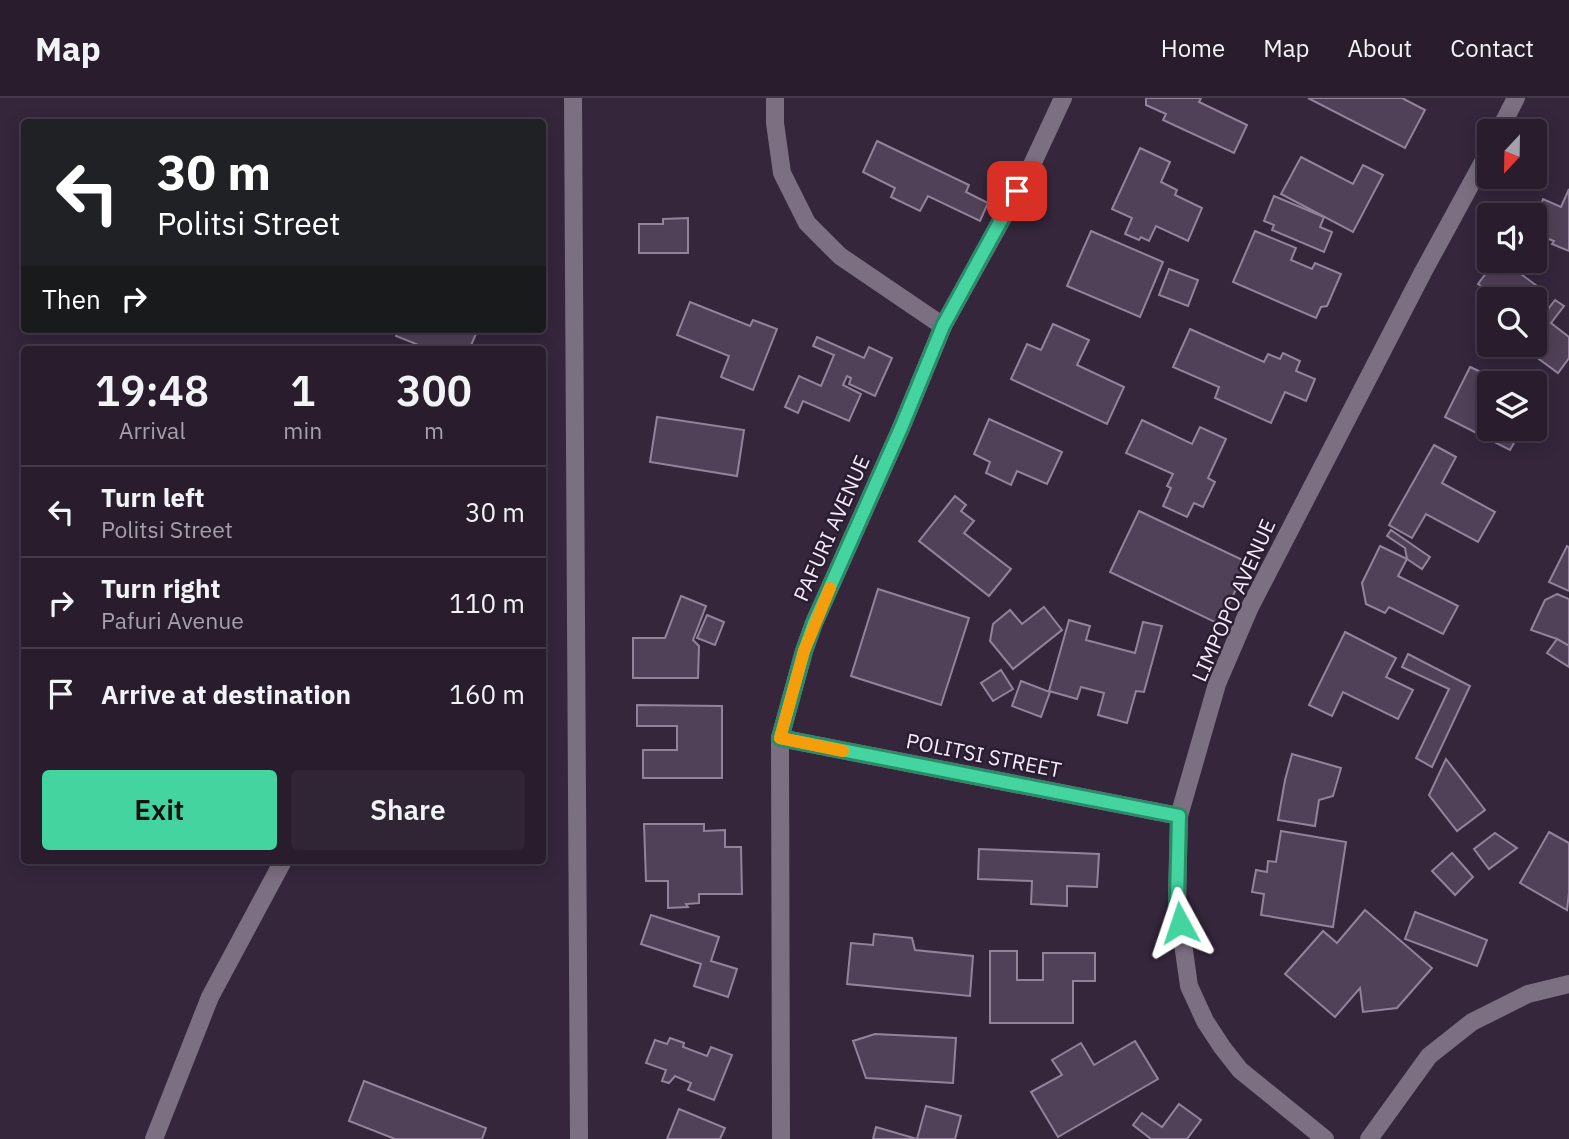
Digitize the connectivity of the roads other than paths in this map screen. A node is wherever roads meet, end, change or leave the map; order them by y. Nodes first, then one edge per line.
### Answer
1 (573, 98) edge
2 (775, 98) edge
3 (1063, 98) edge
4 (1516, 98) edge
5 (1505, 119) edge
6 (1477, 173) edge
7 (943, 326) junction
8 (780, 738) junction
9 (1179, 816) junction
10 (281, 864) edge
11 (1569, 984) edge
12 (154, 1139) edge
13 (579, 1139) edge
14 (781, 1139) edge
15 (1325, 1139) edge
16 (1369, 1139) edge

1 - 13 street
2 - 7 street
3 - 7 street, PAFURI AVENUE
4 - 5 street
6 - 9 street, LIMPOPO AVENUE
7 - 8 street, PAFURI AVENUE
8 - 9 street, POLITSI STREET
8 - 14 street, PAFURI AVENUE
9 - 15 street, LIMPOPO AVENUE
10 - 12 street
11 - 16 street

